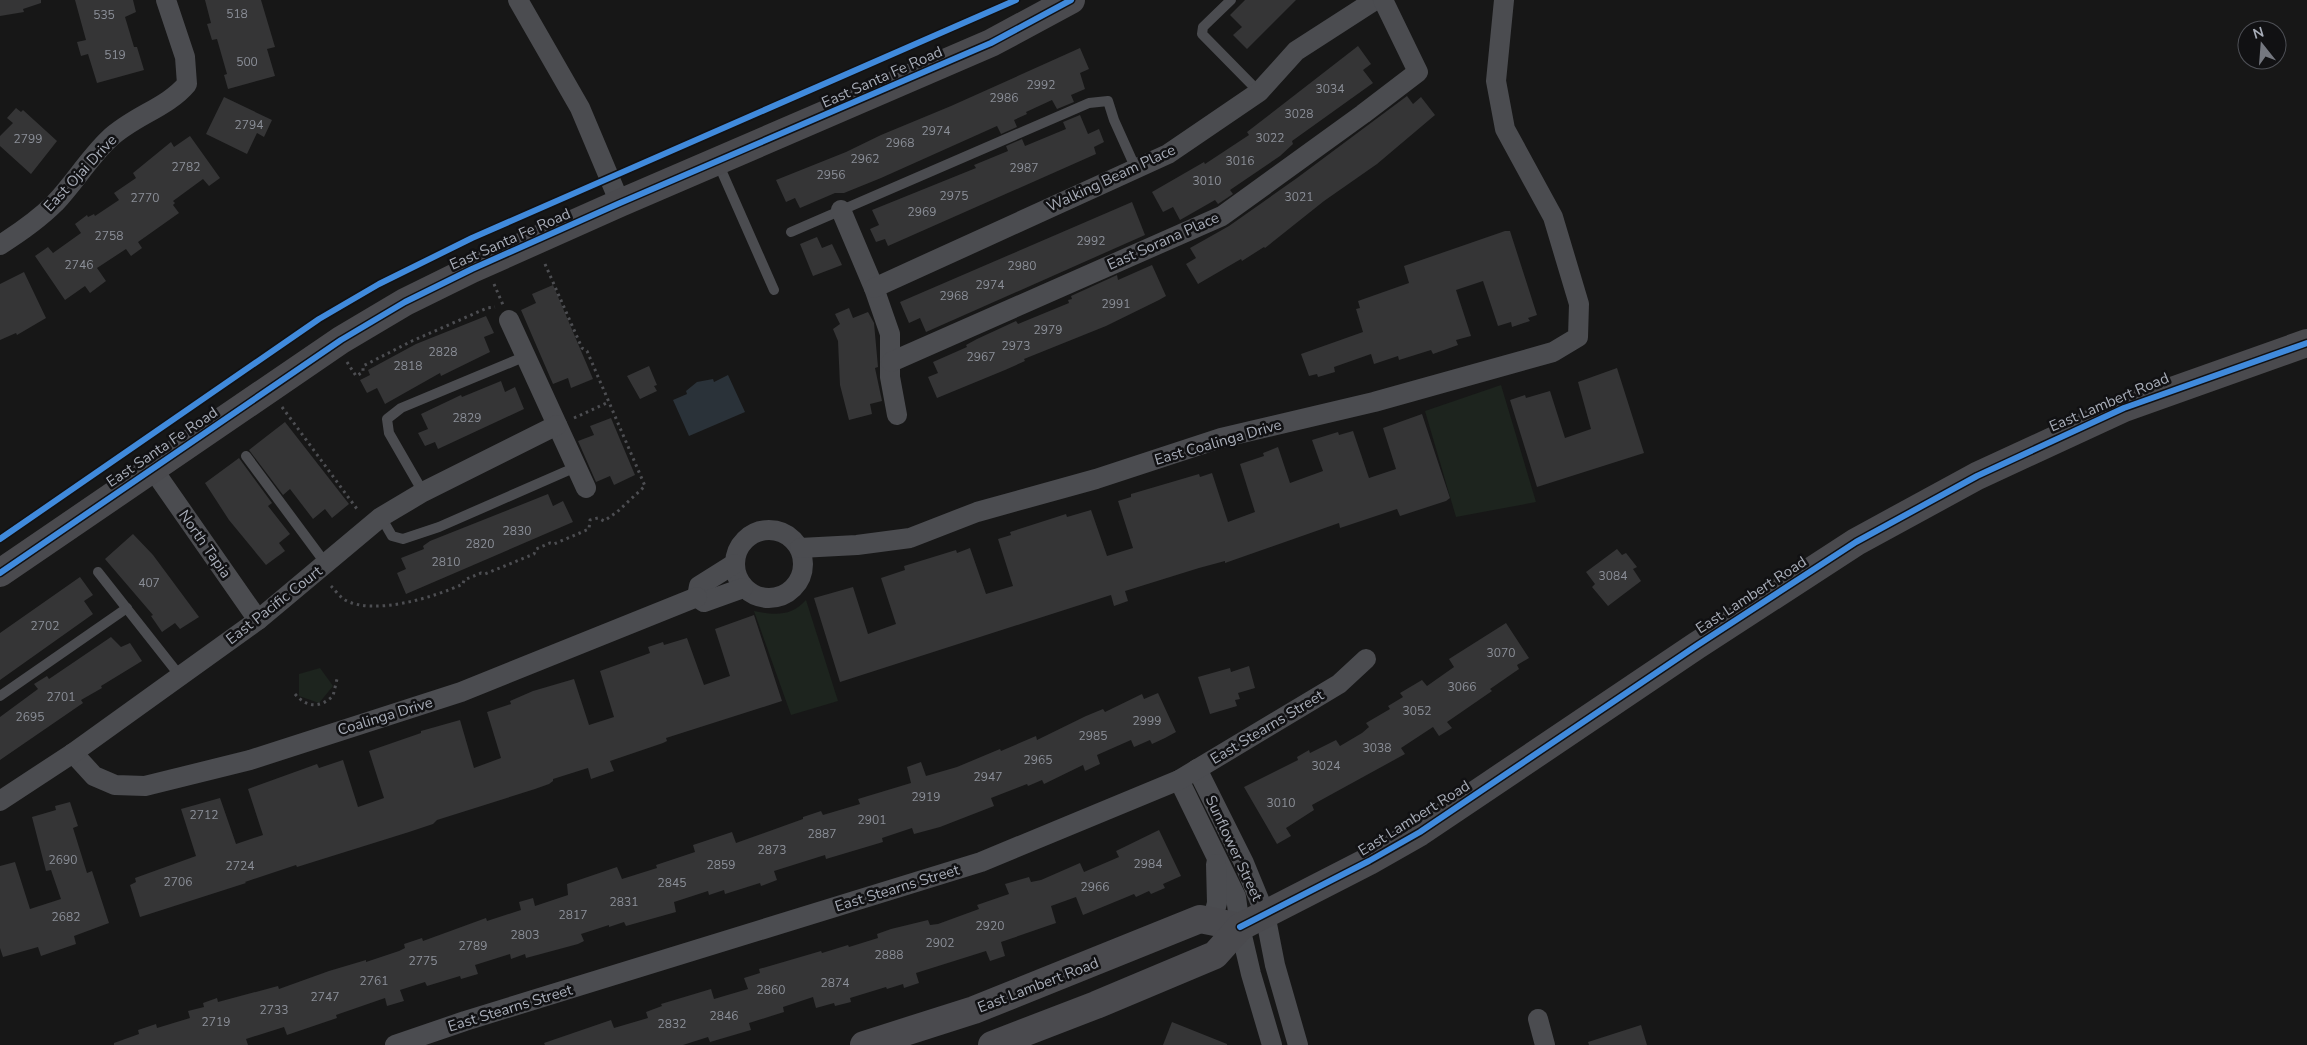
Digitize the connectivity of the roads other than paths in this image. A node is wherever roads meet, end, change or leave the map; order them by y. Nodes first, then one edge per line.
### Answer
1 (166, 0) edge
2 (518, 0) edge
3 (1072, 0) edge
4 (1231, 0) edge
5 (1375, 0) edge
6 (1382, 0) edge
7 (1504, 0) edge
8 (1259, 92) junction
9 (718, 163) junction
10 (1136, 169) junction
11 (620, 203) junction
12 (841, 210) junction
13 (791, 232) dead end
14 (0, 246) edge
15 (874, 288) junction
16 (774, 290) dead end
17 (504, 308) road end
18 (2307, 343) edge
19 (526, 356) junction
20 (891, 362) junction
21 (897, 414) dead end
22 (558, 426) junction
23 (246, 456) dead end
24 (576, 467) junction
25 (152, 468) junction
26 (586, 488) dead end
27 (423, 492) junction
28 (381, 517) junction
29 (801, 557) junction
30 (326, 564) junction
31 (734, 564) junction
32 (98, 572) dead end
33 (0, 573) edge
34 (743, 588) junction
35 (697, 597) junction
36 (127, 608) junction
37 (258, 620) junction
38 (1366, 659) dead end
39 (180, 676) junction
40 (0, 696) edge
41 (73, 754) junction
42 (1197, 769) junction
43 (1179, 780) junction
44 (0, 801) edge
45 (1213, 848) junction
46 (1265, 914) junction
47 (1212, 922) junction
48 (1240, 927) junction
49 (1538, 1019) dead end
50 (395, 1045) edge
51 (864, 1045) edge
52 (992, 1045) edge
53 (1272, 1045) edge
54 (1298, 1045) edge
55 (1545, 1045) edge

1 - 14 street, East Ojai Drive
2 - 11 street
3 - 9 main road, East Santa Fe Road
4 - 8 lane
5 - 8 street, Walking Beam Place
6 - 20 street, East Sorana Place
7 - 29 street, East Coalinga Drive
8 - 10 street, Walking Beam Place
9 - 11 main road, East Santa Fe Road
9 - 16 lane
10 - 12 lane
10 - 15 street, Walking Beam Place
11 - 25 main road, East Santa Fe Road
12 - 13 lane
12 - 15 street
15 - 20 street
17 - 19 street
18 - 46 main road, East Lambert Road
19 - 22 street
19 - 27 lane
20 - 21 street
22 - 24 street
22 - 27 street, East Pacific Court
23 - 30 lane
24 - 26 street
24 - 28 lane
25 - 33 main road, East Santa Fe Road
25 - 37 street, North Tapia
27 - 28 street, East Pacific Court
28 - 30 street, East Pacific Court
29 - 31 street
29 - 34 street
30 - 37 street, East Pacific Court
31 - 34 street
31 - 35 street
32 - 36 lane
34 - 35 street, Coalinga Drive
35 - 41 street, Coalinga Drive
36 - 39 lane
36 - 40 lane
37 - 39 street, East Pacific Court
38 - 42 street, East Stearns Street
39 - 41 street, East Pacific Court
41 - 44 street, East Pacific Court
42 - 43 street, East Stearns Street
42 - 46 street, Sunflower Street
43 - 45 street, Sunflower Street
43 - 50 street, East Stearns Street
45 - 47 street
45 - 48 street, Sunflower Street
46 - 48 main road, East Lambert Road
46 - 54 street, Sunflower Street
47 - 48 main road, East Lambert Road
47 - 51 main road, East Lambert Road
48 - 52 main road, East Lambert Road
48 - 53 street, Sunflower Street
49 - 55 street

